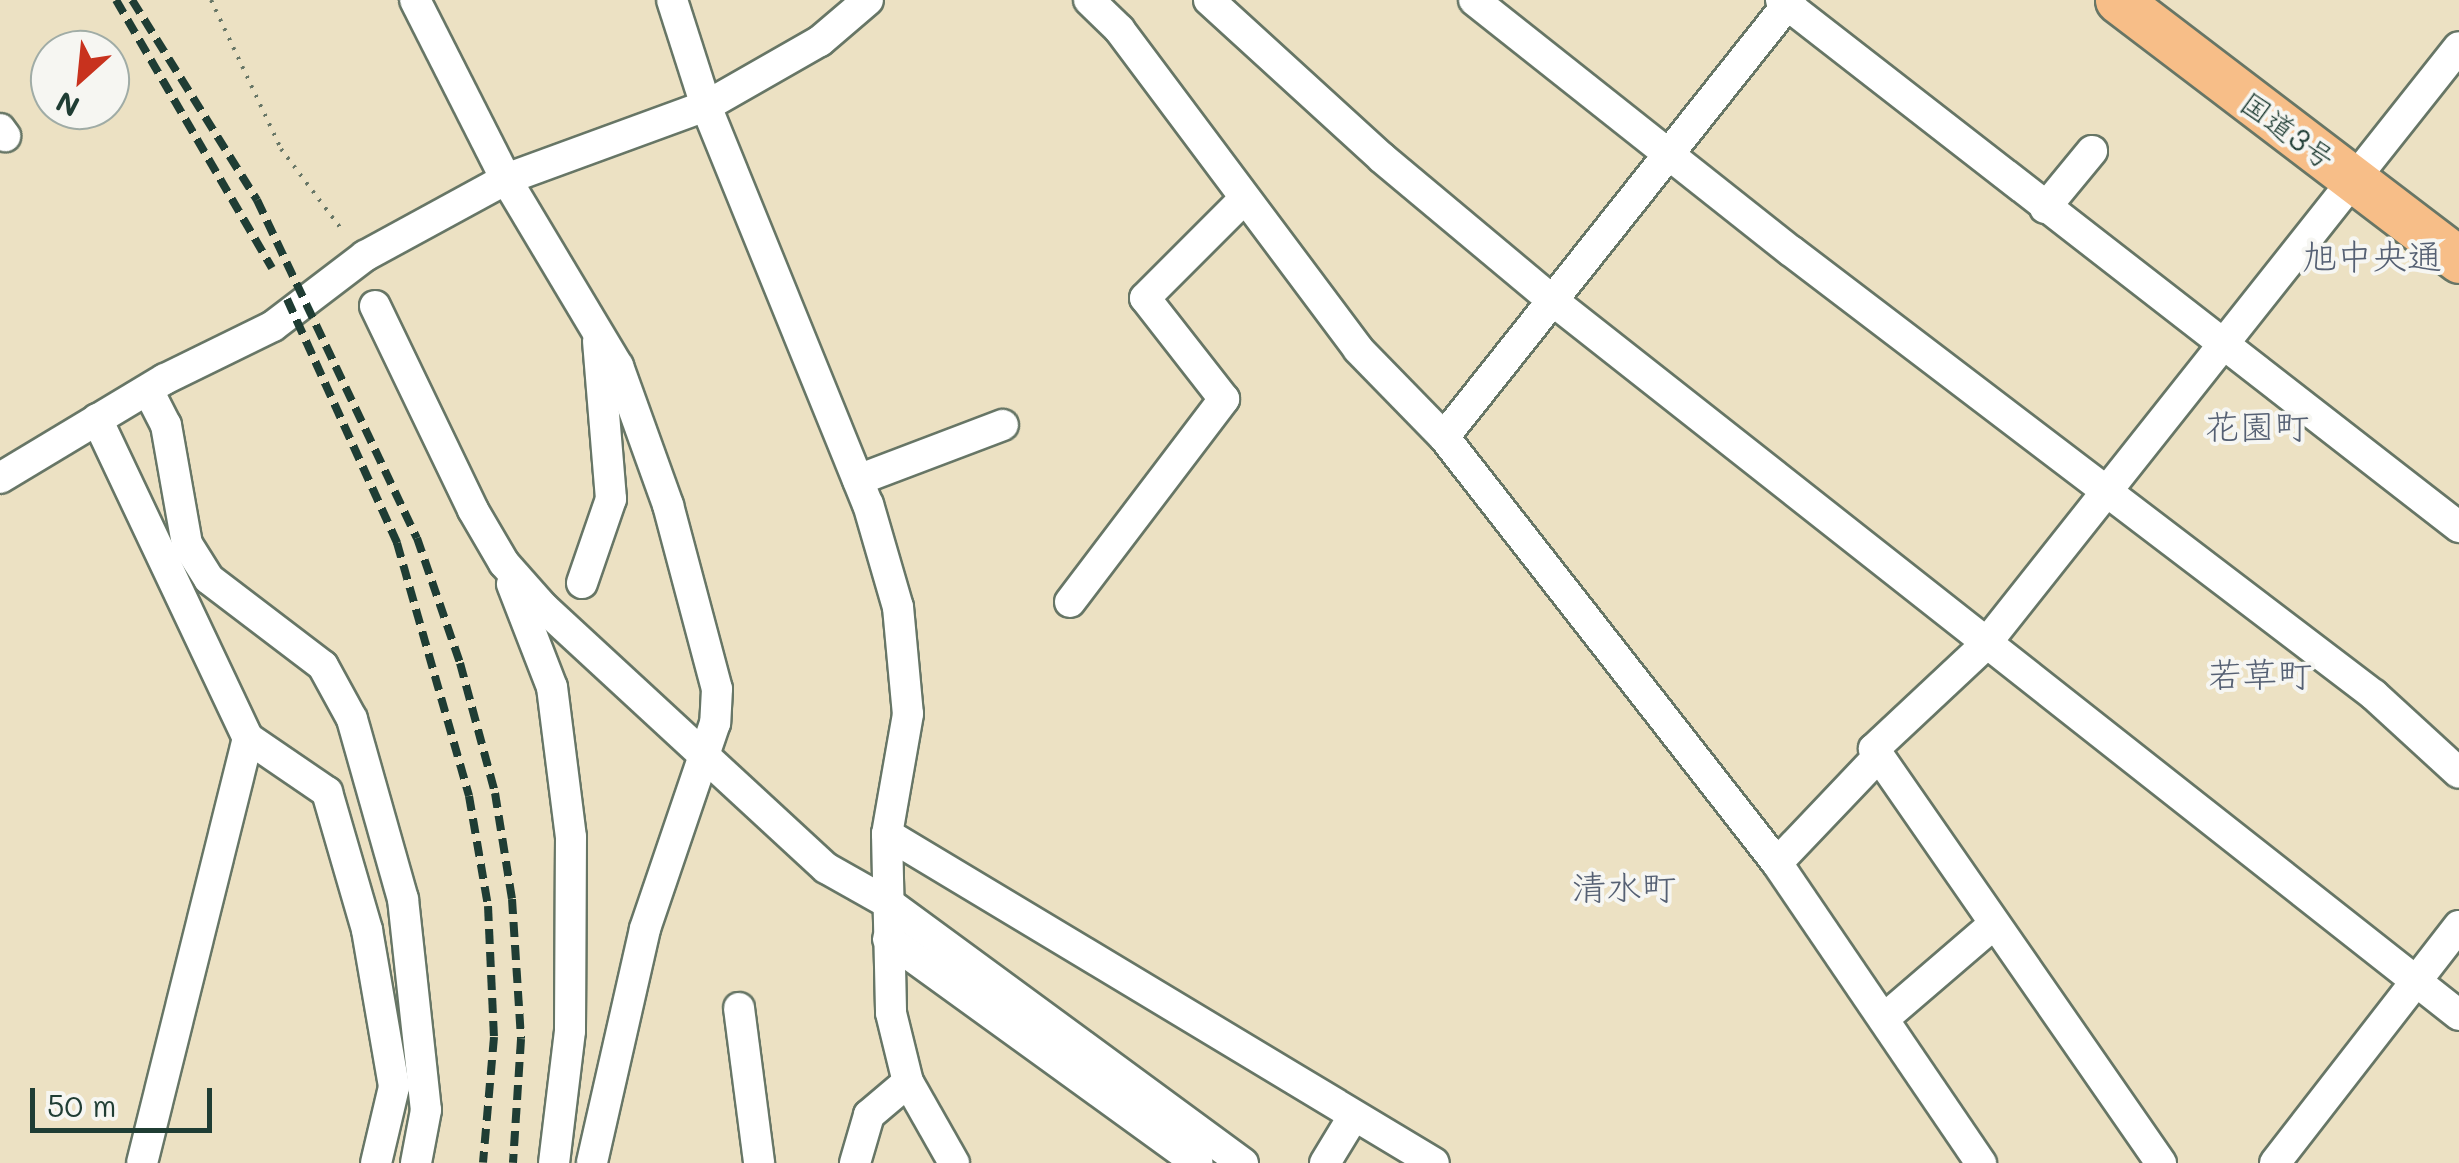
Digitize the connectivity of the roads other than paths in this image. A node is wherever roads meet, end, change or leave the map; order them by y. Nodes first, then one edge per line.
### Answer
1 (415, 0) edge
2 (672, 0) edge
3 (868, 0) edge
4 (1089, 0) edge
5 (1209, 0) edge
6 (1474, 0) edge
7 (2132, 1) edge
8 (1787, 2) edge
9 (2459, 47) edge
10 (706, 106) junction
11 (2092, 151) dead end
12 (1670, 155) junction
13 (2363, 172) junction
14 (506, 178) junction
15 (1244, 199) junction
16 (2045, 208) junction
17 (2459, 234) edge
18 (2459, 260) edge
19 (1552, 300) junction
20 (375, 306) dead end
21 (599, 334) junction
22 (2226, 346) junction
23 (148, 390) junction
24 (97, 419) junction
25 (1004, 425) dead end
26 (1444, 437) junction
27 (0, 478) edge
28 (858, 480) junction
29 (2105, 491) junction
30 (2459, 527) edge
31 (504, 563) junction
32 (582, 584) dead end
33 (1070, 602) dead end
34 (1984, 646) junction
35 (592, 654) junction
36 (544, 668) junction
37 (248, 738) junction
38 (702, 758) junction
39 (1876, 759) junction
40 (2459, 773) edge
41 (887, 834) junction
42 (1777, 862) junction
43 (896, 920) junction
44 (1994, 924) junction
45 (2459, 926) edge
46 (2417, 982) junction
47 (739, 1008) dead end
48 (2459, 1015) edge
49 (1887, 1016) junction
50 (908, 1082) junction
51 (1354, 1117) junction
52 (142, 1163) edge
53 (376, 1163) edge
54 (416, 1163) edge
55 (554, 1163) edge
56 (592, 1163) edge
57 (759, 1163) edge
58 (855, 1163) edge
59 (954, 1163) edge
60 (1196, 1163) edge
61 (1243, 1163) edge
62 (1325, 1163) edge
63 (1434, 1163) edge
64 (1981, 1163) edge
65 (2161, 1163) edge
66 (2275, 1163) edge

1 - 14 street
2 - 10 street
3 - 10 street
4 - 15 street
5 - 19 street
6 - 12 street
7 - 13 highway, 国道3号
8 - 12 street
8 - 16 street
9 - 13 street
10 - 14 street
10 - 28 street
11 - 16 street
12 - 19 street
12 - 29 street
13 - 17 highway, 国道3号
13 - 18 highway, 国道3号
13 - 22 street
14 - 21 street
14 - 23 street
15 - 26 street
15 - 33 street
16 - 22 street
19 - 26 street
19 - 34 street
20 - 31 street
21 - 32 street
21 - 38 street
22 - 29 street
22 - 30 street
23 - 24 street
23 - 54 street
24 - 27 street
24 - 37 street
25 - 28 street
26 - 42 street
28 - 41 street
29 - 34 street
29 - 40 street
31 - 35 street
31 - 36 street
34 - 39 street
34 - 46 street
35 - 36 street
35 - 38 street
36 - 55 street
37 - 52 street
37 - 53 street
38 - 43 street
38 - 56 street
39 - 42 street
39 - 44 street
41 - 43 street
41 - 51 street
42 - 49 street
43 - 50 street
43 - 60 street
43 - 61 street
44 - 49 street
44 - 65 street
45 - 46 street
46 - 48 street
46 - 66 street
47 - 57 street
49 - 64 street
50 - 58 street
50 - 59 street
51 - 62 street
51 - 63 street

